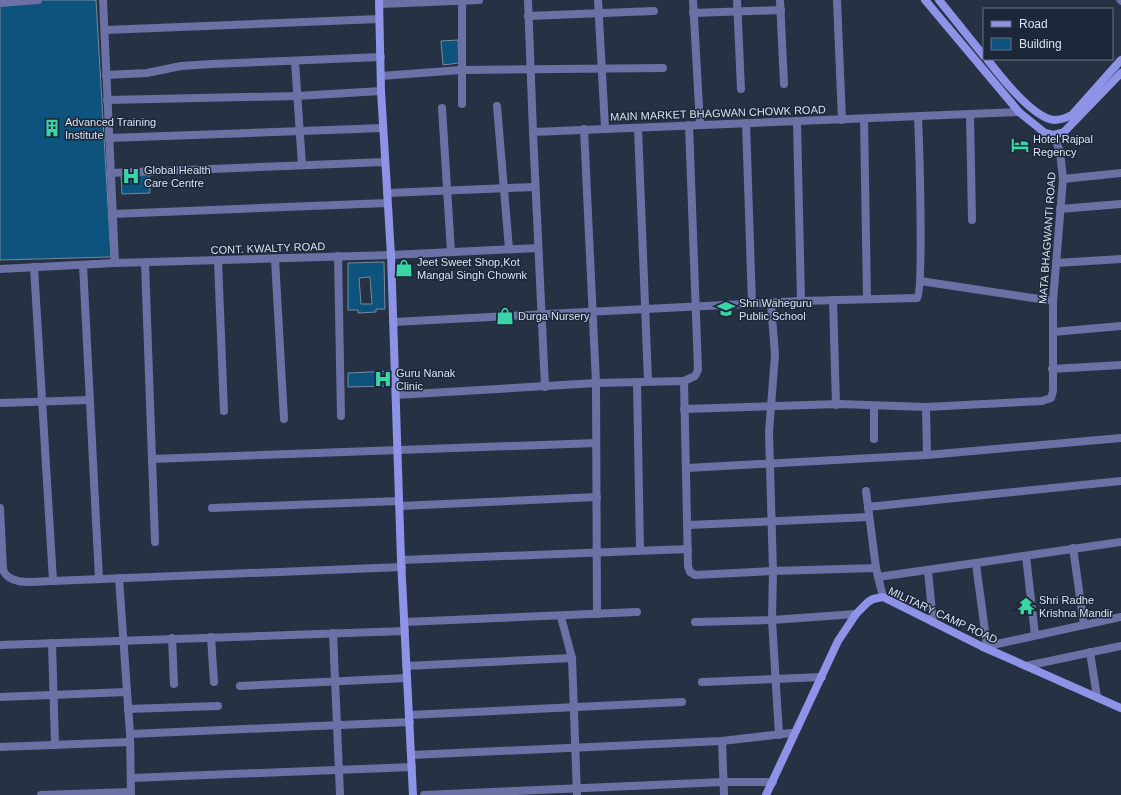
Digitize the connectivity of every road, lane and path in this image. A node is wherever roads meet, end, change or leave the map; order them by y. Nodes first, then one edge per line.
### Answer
1 (38, 0) edge
2 (103, 0) edge
3 (462, 0) edge
4 (479, 0) edge
5 (528, 0) edge
6 (598, 0) edge
7 (693, 0) edge
8 (737, 0) edge
9 (780, 0) edge
10 (837, 0) edge
11 (925, 0) edge
12 (939, 0) edge
13 (1119, 0) edge
14 (379, 2) edge
15 (1121, 2) edge
16 (0, 3) edge
17 (781, 10) junction
18 (654, 11) dead end
19 (738, 11) junction
20 (693, 13) junction
21 (598, 14) junction
22 (528, 16) junction
23 (379, 20) junction
24 (105, 30) junction
25 (983, 55) edge
26 (381, 57) junction
27 (988, 60) edge
28 (1121, 60) edge
29 (295, 61) junction
30 (663, 68) dead end
31 (461, 70) junction
32 (602, 70) junction
33 (530, 71) junction
34 (1121, 73) edge
35 (106, 75) junction
36 (381, 76) junction
37 (784, 84) dead end
38 (741, 89) dead end
39 (381, 91) junction
40 (297, 96) junction
41 (107, 100) junction
42 (462, 104) dead end
43 (497, 106) dead end
44 (442, 108) dead end
45 (1019, 112) junction
46 (970, 115) junction
47 (918, 117) junction
48 (864, 119) junction
49 (842, 120) junction
50 (797, 121) junction
51 (746, 123) junction
52 (689, 125) junction
53 (700, 125) junction
54 (383, 128) junction
55 (605, 128) junction
56 (638, 128) junction
57 (584, 129) junction
58 (300, 131) junction
59 (533, 132) junction
60 (1053, 135) junction
61 (109, 138) junction
62 (385, 162) junction
63 (302, 165) junction
64 (110, 173) junction
65 (1121, 173) edge
66 (1063, 179) junction
67 (535, 187) junction
68 (504, 188) junction
69 (448, 191) junction
70 (387, 193) junction
71 (387, 203) junction
72 (1121, 204) edge
73 (1060, 209) junction
74 (112, 214) junction
75 (972, 220) dead end
76 (537, 248) junction
77 (509, 249) junction
78 (451, 252) junction
79 (391, 255) junction
80 (338, 256) junction
81 (275, 259) junction
82 (1121, 259) edge
83 (218, 261) junction
84 (115, 263) junction
85 (145, 263) junction
86 (1056, 263) junction
87 (83, 265) junction
88 (34, 267) junction
89 (0, 269) edge
90 (920, 281) junction
91 (868, 299) junction
92 (833, 300) junction
93 (801, 302) junction
94 (1053, 302) junction
95 (771, 303) junction
96 (752, 304) junction
97 (694, 308) junction
98 (645, 310) junction
99 (592, 311) junction
100 (540, 314) junction
101 (393, 322) junction
102 (1121, 326) edge
103 (1053, 332) junction
104 (1121, 365) edge
105 (1052, 370) junction
106 (648, 381) junction
107 (637, 382) junction
108 (684, 382) junction
109 (596, 383) junction
110 (545, 387) junction
111 (396, 395) junction
112 (89, 400) junction
113 (41, 401) junction
114 (0, 403) edge
115 (836, 404) junction
116 (874, 406) junction
117 (926, 407) junction
118 (770, 408) junction
119 (684, 409) junction
120 (224, 411) dead end
121 (341, 416) dead end
122 (284, 419) dead end
123 (874, 438) dead end
124 (1121, 438) edge
125 (596, 443) junction
126 (398, 450) junction
127 (927, 455) junction
128 (152, 459) junction
129 (770, 463) junction
130 (687, 468) junction
131 (1121, 481) edge
132 (866, 491) dead end
133 (597, 497) junction
134 (400, 504) junction
135 (868, 507) junction
136 (0, 508) edge
137 (212, 508) dead end
138 (869, 517) junction
139 (771, 522) junction
140 (688, 525) junction
141 (155, 542) dead end
142 (1121, 542) edge
143 (1073, 548) junction
144 (688, 549) junction
145 (640, 550) junction
146 (596, 552) junction
147 (1026, 556) junction
148 (401, 564) junction
149 (976, 564) junction
150 (876, 568) junction
151 (773, 571) junction
152 (928, 571) junction
153 (878, 577) junction
154 (119, 578) junction
155 (99, 579) junction
156 (53, 581) junction
157 (883, 597) junction
158 (637, 612) dead end
159 (597, 614) junction
160 (856, 614) junction
161 (561, 617) junction
162 (1121, 617) edge
163 (772, 620) junction
164 (695, 622) dead end
165 (933, 622) junction
166 (1084, 625) junction
167 (404, 626) junction
168 (333, 633) junction
169 (1035, 635) junction
170 (172, 638) junction
171 (211, 638) junction
172 (123, 640) junction
173 (52, 643) junction
174 (0, 645) edge
175 (985, 646) junction
176 (1121, 646) edge
177 (1090, 652) junction
178 (572, 658) junction
179 (406, 666) junction
180 (1026, 666) junction
181 (822, 677) junction
182 (407, 678) junction
183 (775, 678) junction
184 (335, 681) junction
185 (214, 682) dead end
186 (702, 682) dead end
187 (174, 684) dead end
188 (240, 686) dead end
189 (127, 692) junction
190 (54, 695) junction
191 (0, 697) edge
192 (1097, 697) junction
193 (682, 702) dead end
194 (218, 706) dead end
195 (574, 708) junction
196 (1121, 708) edge
197 (128, 709) junction
198 (410, 718) junction
199 (337, 724) junction
200 (791, 734) dead end
201 (779, 735) junction
202 (130, 738) junction
203 (722, 741) junction
204 (55, 745) junction
205 (0, 747) edge
206 (575, 748) junction
207 (411, 755) junction
208 (412, 767) junction
209 (339, 769) junction
210 (131, 778) junction
211 (724, 782) junction
212 (773, 782) junction
213 (577, 792) edge
214 (131, 794) edge
215 (41, 795) edge
216 (340, 795) edge
217 (413, 795) edge
218 (424, 795) edge
219 (724, 795) edge
220 (766, 795) edge

1 - 16 street
2 - 24 street
3 - 4 street
3 - 14 street
3 - 31 street
5 - 22 street
6 - 21 street
7 - 20 street
8 - 19 street
9 - 17 street
10 - 49 street
11 - 45 street
12 - 25 street
13 - 15 lane
14 - 23 street
17 - 19 street
17 - 37 street
18 - 21 street
19 - 20 street
19 - 38 street
20 - 53 street
21 - 22 street
21 - 32 street
22 - 33 street
23 - 24 street
23 - 26 street
24 - 35 street
26 - 29 street
26 - 36 street
27 - 28 street
29 - 35 street
29 - 40 street
30 - 32 street
31 - 33 street
31 - 36 street
31 - 42 street
32 - 33 street
32 - 55 street
33 - 59 street
34 - 60 street
35 - 41 street
36 - 39 street
39 - 40 street
39 - 54 street
40 - 41 street
40 - 58 street
41 - 61 street
43 - 68 street
44 - 69 street
45 - 46 street, MAIN MARKET BHAGWAN CHOWK ROAD
45 - 60 street
46 - 47 street, MAIN MARKET BHAGWAN CHOWK ROAD
46 - 75 street
47 - 48 street, MAIN MARKET BHAGWAN CHOWK ROAD
47 - 90 street
48 - 49 street, MAIN MARKET BHAGWAN CHOWK ROAD
48 - 91 street
49 - 50 street, MAIN MARKET BHAGWAN CHOWK ROAD
50 - 51 street, MAIN MARKET BHAGWAN CHOWK ROAD
50 - 93 street
51 - 53 street, MAIN MARKET BHAGWAN CHOWK ROAD
51 - 96 street
52 - 53 street, MAIN MARKET BHAGWAN CHOWK ROAD
52 - 56 street, MAIN MARKET BHAGWAN CHOWK ROAD
52 - 97 street
54 - 58 street
54 - 62 street
55 - 56 street, MAIN MARKET BHAGWAN CHOWK ROAD
55 - 57 street, MAIN MARKET BHAGWAN CHOWK ROAD
56 - 98 street
57 - 59 street, MAIN MARKET BHAGWAN CHOWK ROAD
57 - 99 street
58 - 61 street
58 - 63 street
59 - 67 street
60 - 66 street, MATA BHAGWANTI ROAD
61 - 64 street
62 - 63 street
62 - 70 street
63 - 64 street
64 - 74 street
65 - 66 street
66 - 73 street, MATA BHAGWANTI ROAD
67 - 68 street
67 - 76 street
68 - 69 street
68 - 77 street
69 - 70 street
69 - 78 street
70 - 71 street
71 - 74 street
71 - 79 street
72 - 73 street
73 - 86 street, MATA BHAGWANTI ROAD
74 - 84 street
76 - 77 street, CONT. KWALTY ROAD
76 - 100 street
77 - 78 street, CONT. KWALTY ROAD
78 - 79 street, CONT. KWALTY ROAD
79 - 80 street, CONT. KWALTY ROAD
79 - 101 street
80 - 81 street, CONT. KWALTY ROAD
80 - 121 street
81 - 83 street, CONT. KWALTY ROAD
81 - 122 street
82 - 86 street
83 - 85 street, CONT. KWALTY ROAD
83 - 120 street
84 - 85 street, CONT. KWALTY ROAD
84 - 87 street, CONT. KWALTY ROAD
85 - 128 street
86 - 94 street, MATA BHAGWANTI ROAD
87 - 88 street, CONT. KWALTY ROAD
87 - 112 street
88 - 89 street, CONT. KWALTY ROAD
88 - 113 street
90 - 91 street
90 - 94 street
91 - 92 street
92 - 93 street
92 - 115 street
93 - 95 street
94 - 103 street, MATA BHAGWANTI ROAD
95 - 96 street
95 - 118 street
96 - 97 street
97 - 98 street
97 - 108 street
98 - 99 street
98 - 106 street
99 - 100 street
99 - 109 street
100 - 101 street
100 - 110 street
101 - 111 street
102 - 103 street
103 - 105 street, MATA BHAGWANTI ROAD
104 - 105 street
105 - 117 street, MATA BHAGWANTI ROAD
106 - 107 street
106 - 108 street
107 - 109 street
107 - 145 street
108 - 119 street
109 - 110 street
109 - 125 street
110 - 111 street
111 - 126 street
112 - 113 street
112 - 155 street
113 - 114 street
113 - 156 street
115 - 116 street
115 - 118 street
116 - 117 street
116 - 123 street
117 - 127 street
118 - 119 street
118 - 129 street
119 - 130 street
124 - 127 street
125 - 126 street
125 - 133 street
126 - 128 street
126 - 134 street
127 - 129 street
128 - 141 street
129 - 130 street
129 - 139 street
130 - 140 street
131 - 135 street
132 - 135 street
133 - 134 street
133 - 146 street
134 - 137 street
134 - 148 street
135 - 138 street
136 - 156 street
138 - 139 street
138 - 150 street
139 - 140 street
139 - 151 street
140 - 144 street
142 - 143 street
143 - 147 street
143 - 166 street
144 - 145 street
144 - 151 street
145 - 146 street
146 - 148 street
146 - 159 street
147 - 149 street
147 - 169 street
148 - 154 street
148 - 167 street
149 - 152 street
149 - 175 street
150 - 151 street
150 - 153 street
151 - 163 street
152 - 153 street
152 - 165 street
153 - 157 street
154 - 155 street
154 - 172 street
155 - 156 street
157 - 160 street, MILITARY CAMP ROAD
157 - 165 street, MILITARY CAMP ROAD
158 - 159 street
159 - 161 street
160 - 163 street
160 - 181 street, MILITARY CAMP ROAD
161 - 167 street
161 - 178 street
162 - 166 street
163 - 164 street
163 - 183 street
165 - 175 street, MILITARY CAMP ROAD
166 - 169 street
167 - 168 street
167 - 179 street
168 - 171 street
168 - 184 street
169 - 175 street
170 - 171 street
170 - 172 street
170 - 187 street
171 - 185 street
172 - 173 street
172 - 189 street
173 - 174 street
173 - 190 street
175 - 180 street, MILITARY CAMP ROAD
176 - 177 street
177 - 180 street
177 - 192 street
178 - 179 street
178 - 195 street
179 - 182 street
180 - 192 street, MILITARY CAMP ROAD
181 - 183 street
181 - 212 street, MILITARY CAMP ROAD
182 - 184 street
182 - 198 street
183 - 186 street
183 - 201 street
184 - 188 street
184 - 199 street
189 - 190 street
189 - 197 street
190 - 191 street
190 - 204 street
192 - 196 street, MILITARY CAMP ROAD
193 - 195 street
194 - 197 street
195 - 198 street
195 - 206 street
197 - 202 street
198 - 199 street
198 - 207 street
199 - 202 street
199 - 209 street
200 - 201 street
201 - 203 street
202 - 204 street
202 - 210 street
203 - 206 street
203 - 211 street
204 - 205 street
206 - 207 street
206 - 213 street
207 - 208 street
208 - 209 street
208 - 217 street
209 - 210 street
209 - 216 street
210 - 214 street
211 - 212 street
211 - 213 street
211 - 219 street
212 - 220 street, MILITARY CAMP ROAD
213 - 218 street
214 - 215 street

